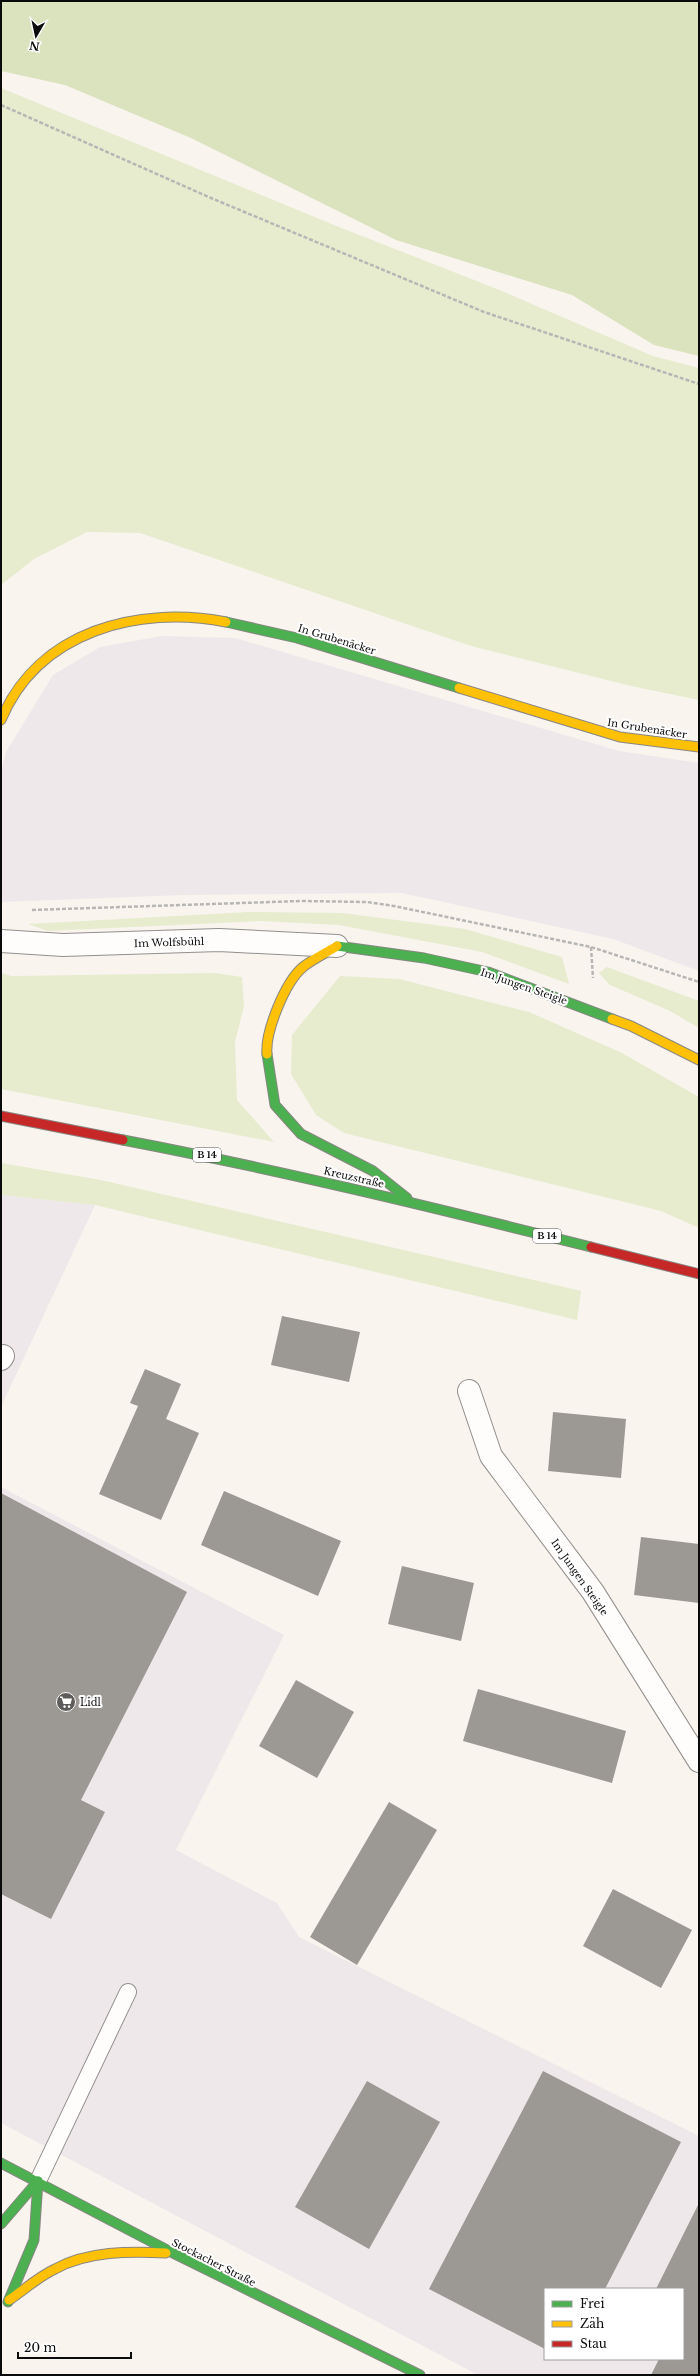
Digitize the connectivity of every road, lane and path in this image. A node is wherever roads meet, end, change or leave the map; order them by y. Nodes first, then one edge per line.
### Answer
1 (1, 105) edge
2 (699, 384) edge
3 (1, 720) edge
4 (699, 747) edge
5 (1, 941) edge
6 (337, 946) junction
7 (591, 947) dead end
8 (699, 982) edge
9 (699, 1060) edge
10 (1, 1116) edge
11 (412, 1202) junction
12 (699, 1274) edge
13 (469, 1391) dead end
14 (699, 1761) edge
15 (128, 1992) dead end
16 (1, 2163) edge
17 (38, 2181) junction
18 (1, 2224) edge
19 (173, 2253) junction
20 (9, 2300) junction
21 (1, 2312) edge
22 (420, 2375) edge

1 - 2 path
3 - 4 street, In Grubenäcker
5 - 6 street, Im Wolfsbühl
6 - 9 street, Im Jungen Steigle
6 - 11 street
7 - 8 path
10 - 11 street, Kreuzstraße / B 14
11 - 12 street, Kreuzstraße / B 14
13 - 14 street, Im Jungen Steigle
15 - 17 lane
16 - 17 street, Stockacher Straße
17 - 18 street
17 - 19 street, Stockacher Straße
17 - 20 street
19 - 20 street
19 - 22 street, Stockacher Straße
20 - 21 street

